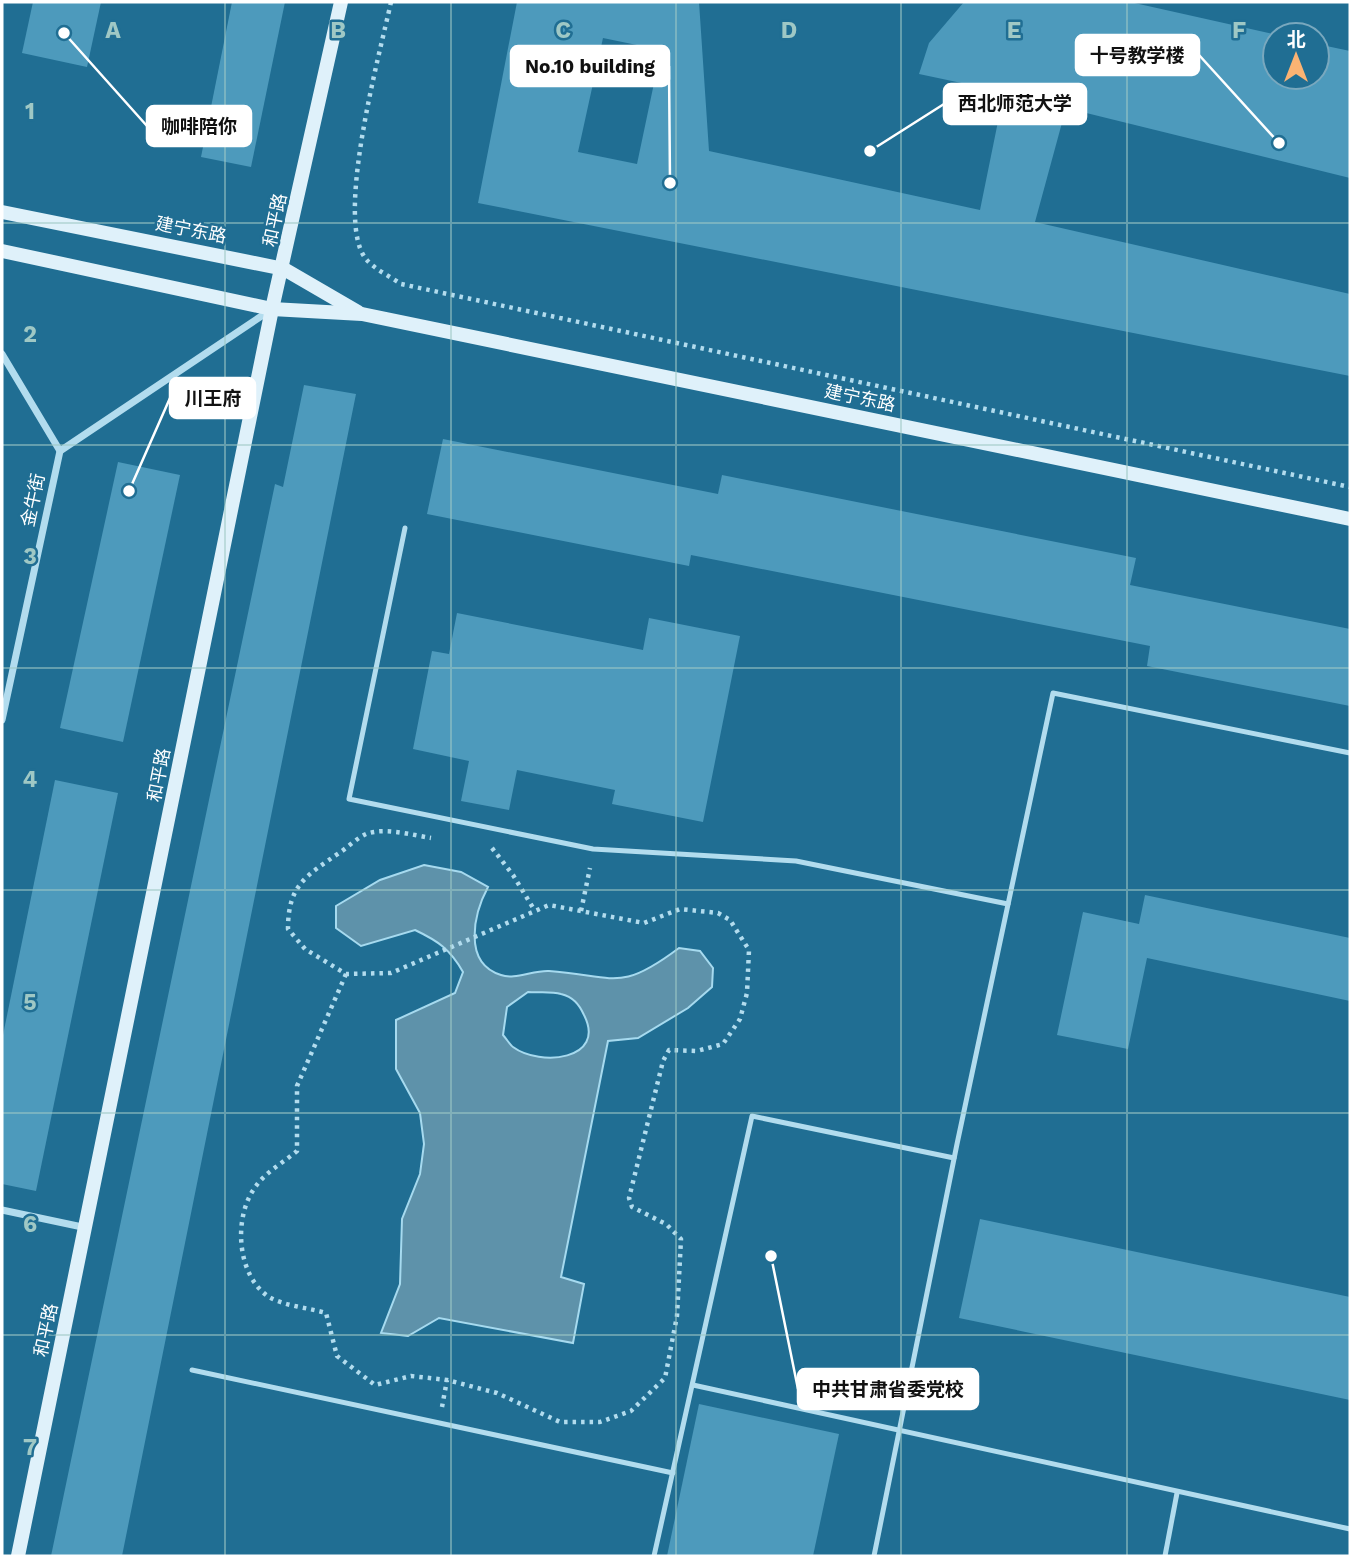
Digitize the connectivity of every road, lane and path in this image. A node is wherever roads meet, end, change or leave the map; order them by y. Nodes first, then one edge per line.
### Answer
1 (341, 2) edge
2 (391, 2) edge
3 (2, 212) edge
4 (2, 251) edge
5 (284, 269) junction
6 (272, 309) junction
7 (362, 314) junction
8 (2, 354) edge
9 (60, 451) junction
10 (1350, 487) edge
11 (1350, 519) edge
12 (405, 528) dead end
13 (2, 720) edge
14 (1350, 752) edge
15 (442, 840) dead end
16 (479, 846) dead end
17 (593, 849) junction
18 (1008, 904) junction
19 (535, 911) junction
20 (581, 911) junction
21 (346, 974) junction
22 (954, 1158) junction
23 (2, 1210) edge
24 (87, 1228) junction
25 (192, 1370) dead end
26 (693, 1385) junction
27 (899, 1430) junction
28 (673, 1473) junction
29 (1177, 1493) junction
30 (1350, 1529) edge
31 (18, 1556) edge
32 (654, 1556) edge
33 (874, 1556) edge
34 (1164, 1556) edge

1 - 5 main road, 和平路
2 - 10 path
3 - 5 main road, 建宁东路
4 - 6 main road, 建宁东路
5 - 6 main road, 和平路
5 - 7 main road, 建宁东路
6 - 7 main road, 建宁东路
6 - 9 street
6 - 24 main road, 和平路
7 - 11 main road, 建宁东路
8 - 9 street
9 - 13 street, 金牛街
12 - 17 lane
14 - 18 lane
15 - 21 path
16 - 19 path
17 - 18 lane
17 - 20 path
18 - 22 lane
19 - 20 path
19 - 21 path
20 - 21 path
22 - 26 lane
22 - 27 lane
23 - 24 street
24 - 31 main road, 和平路
25 - 28 lane
26 - 27 lane
26 - 28 lane
27 - 29 lane
27 - 33 lane
28 - 32 lane
29 - 30 lane
29 - 34 lane

